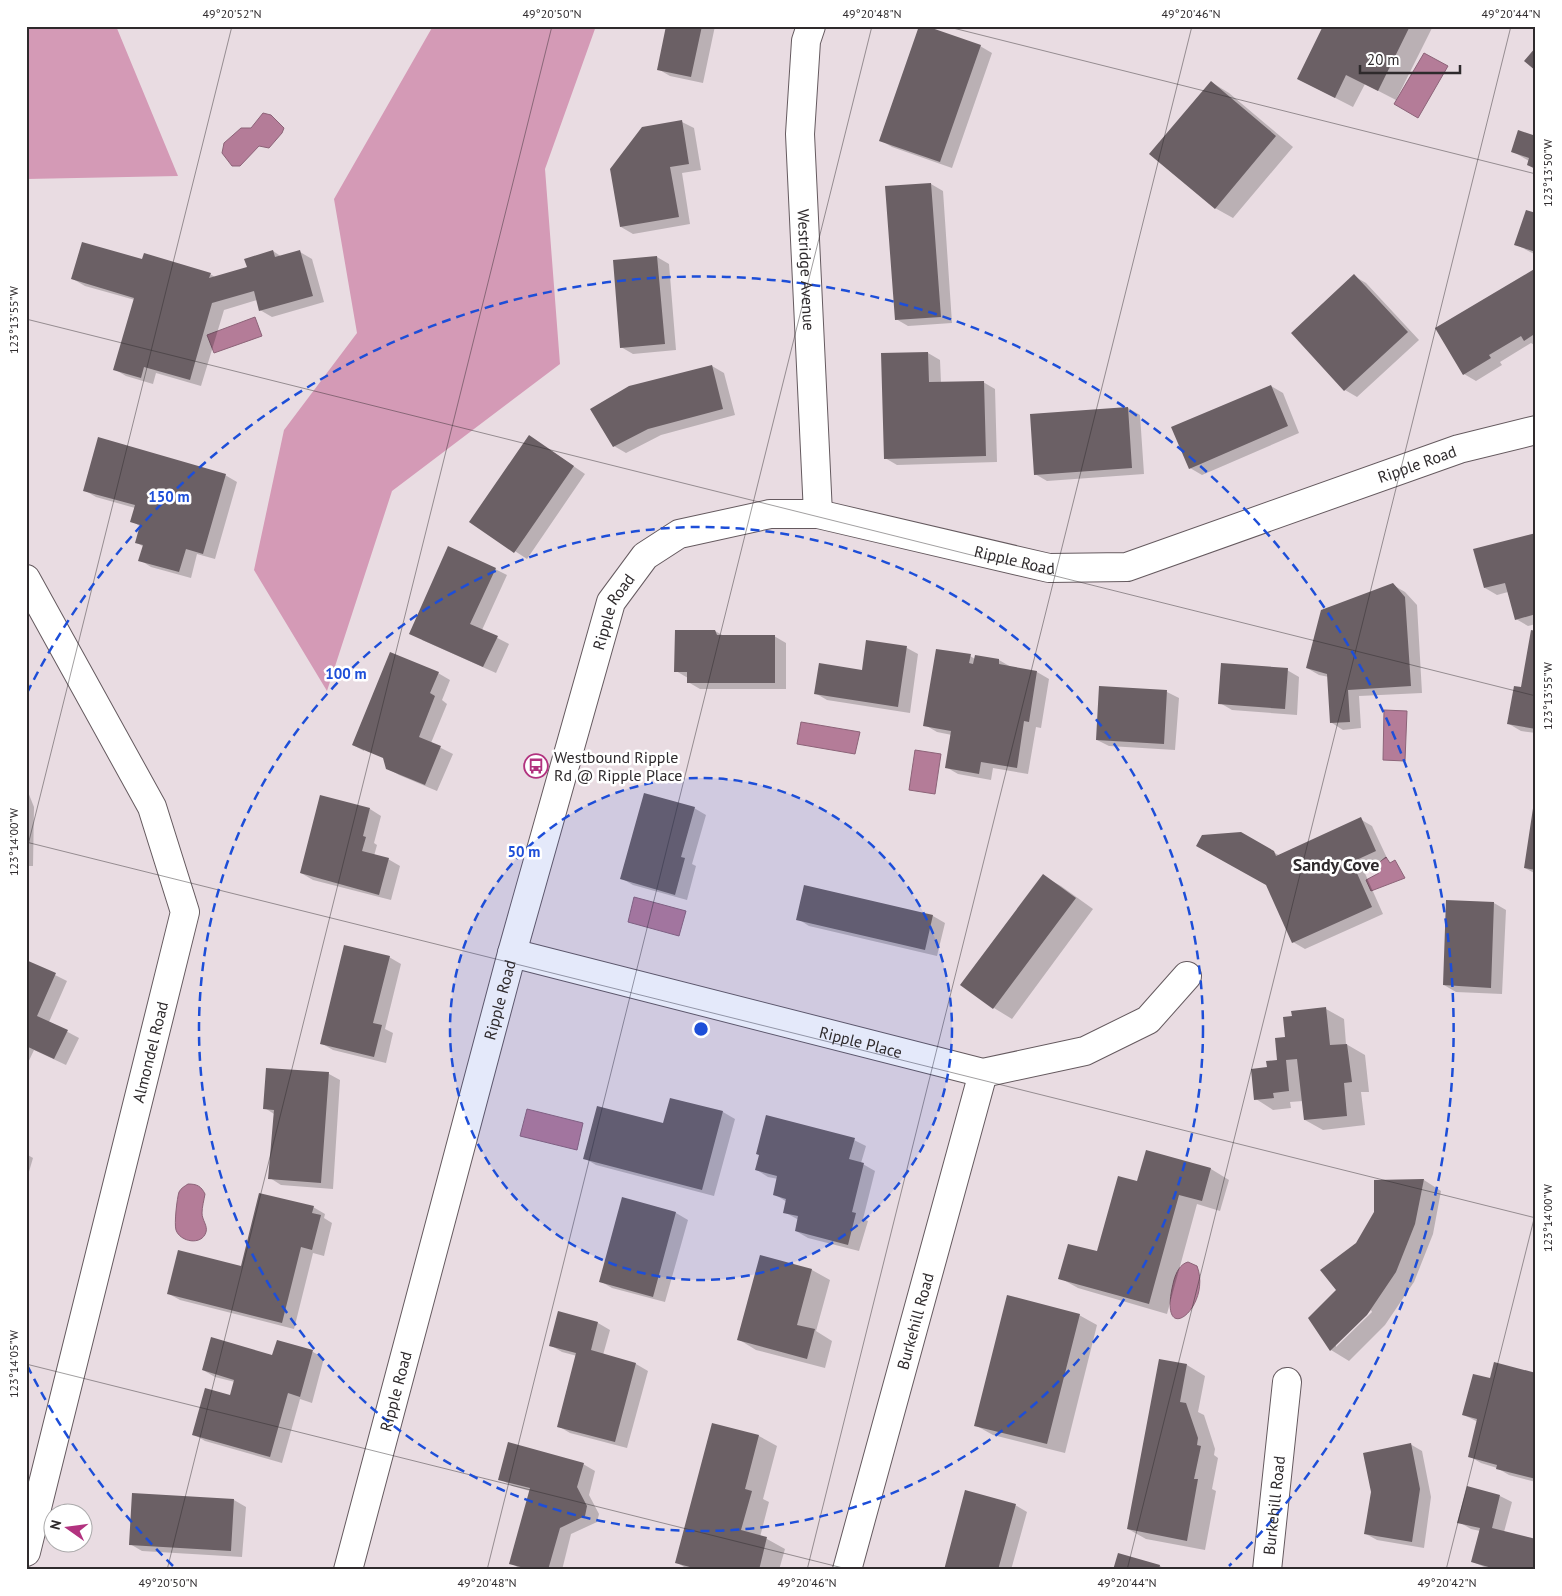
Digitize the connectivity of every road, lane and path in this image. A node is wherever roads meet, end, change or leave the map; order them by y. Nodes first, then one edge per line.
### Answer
1 (810, 26) edge
2 (1536, 430) edge
3 (818, 514) junction
4 (26, 579) edge
5 (512, 952) junction
6 (1187, 976) dead end
7 (983, 1073) junction
8 (1287, 1382) dead end
9 (26, 1552) edge
10 (348, 1570) edge
11 (847, 1570) edge
12 (1267, 1570) edge

1 - 3 street, Westridge Avenue
2 - 3 street, Ripple Road
3 - 5 street, Ripple Road
4 - 9 street, Almondel Road
5 - 7 street, Ripple Place
5 - 10 street, Ripple Road
6 - 7 street, Ripple Place
7 - 11 street, Burkehill Road
8 - 12 street, Burkehill Road

